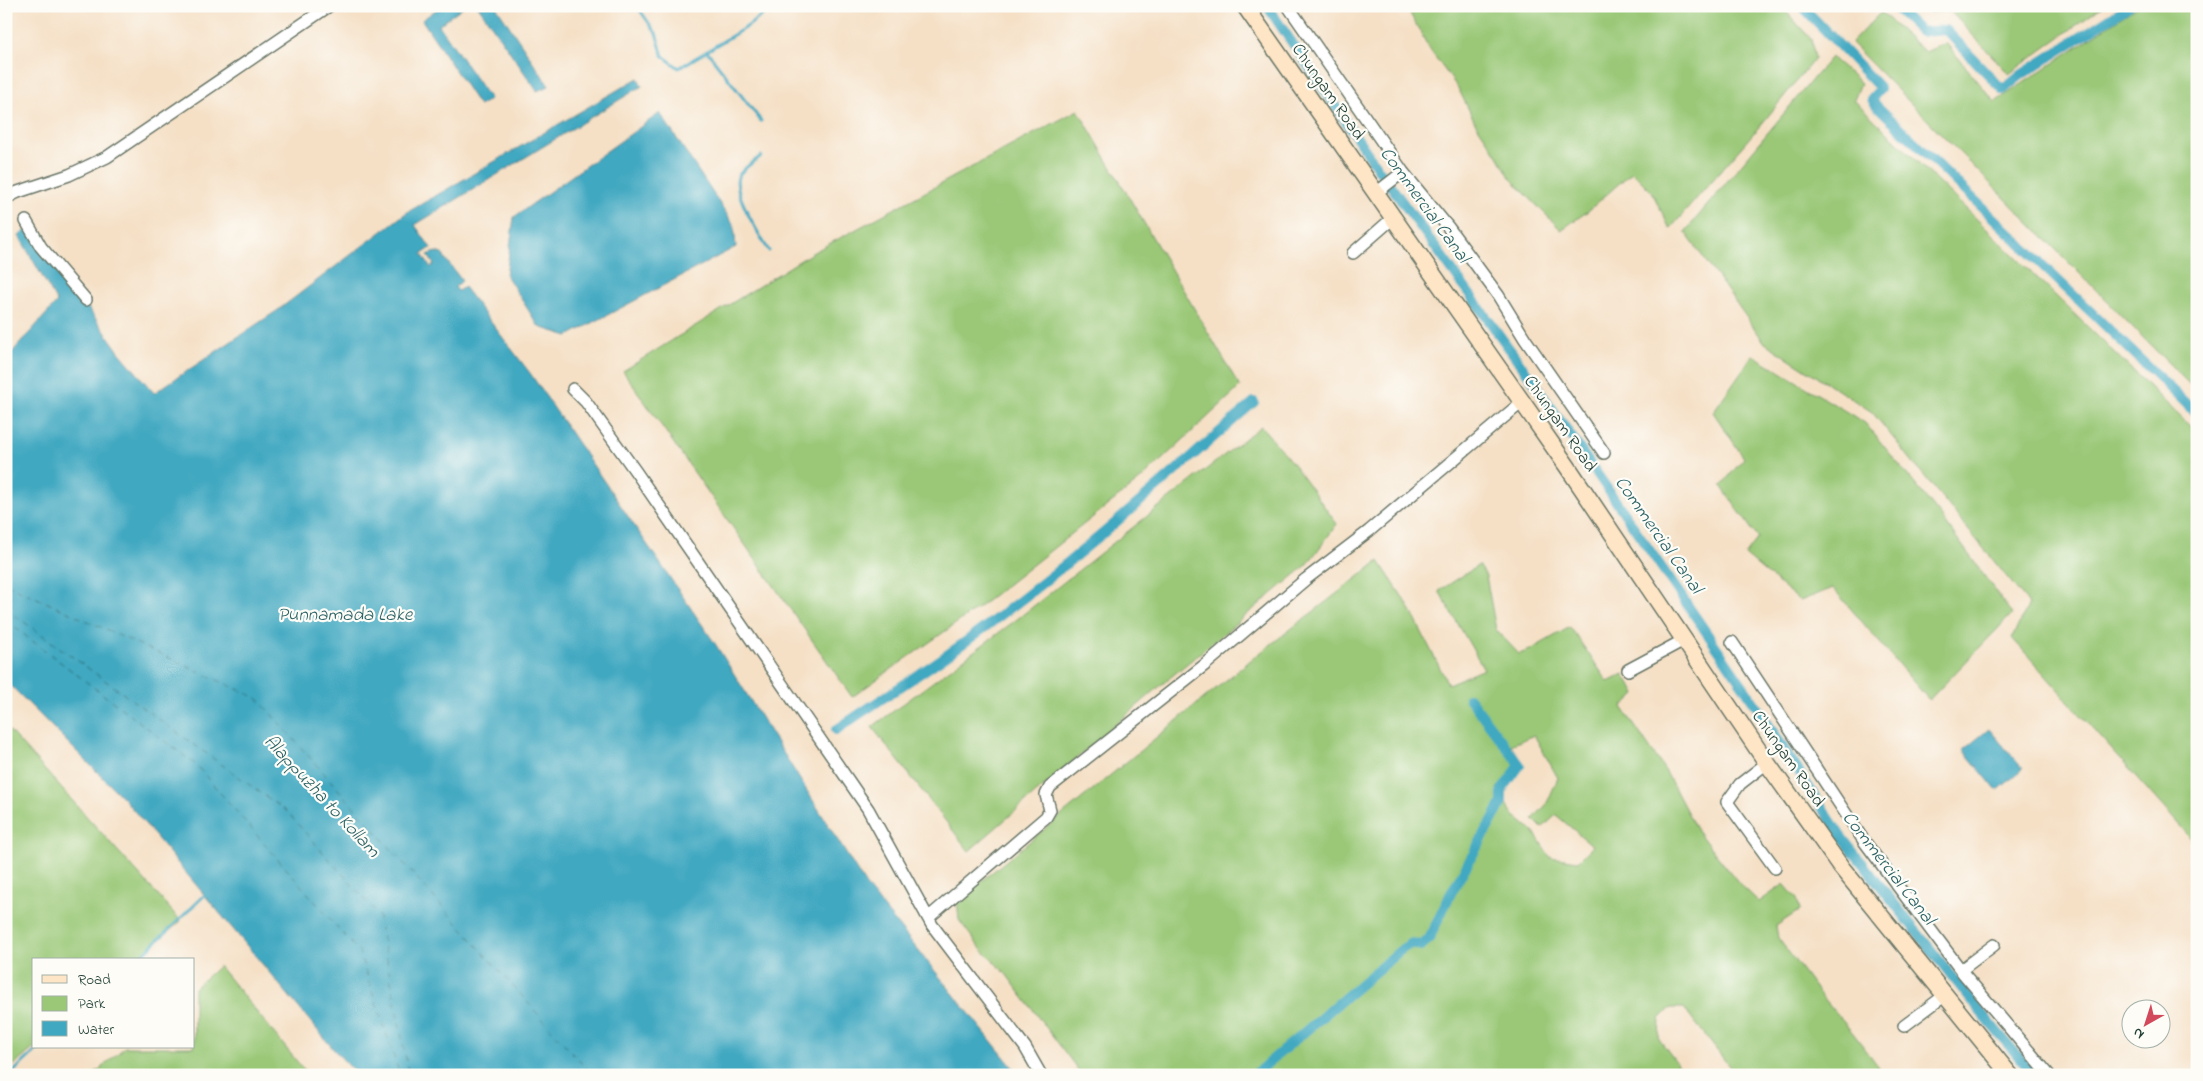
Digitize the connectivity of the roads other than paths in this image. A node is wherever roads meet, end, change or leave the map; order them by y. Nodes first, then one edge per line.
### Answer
1 (330, 6) edge
2 (1245, 6) edge
3 (1288, 6) edge
4 (1401, 173) junction
5 (1379, 190) junction
6 (6, 198) edge
7 (1393, 218) junction
8 (26, 221) dead end
9 (1354, 253) dead end
10 (86, 300) dead end
11 (573, 389) dead end
12 (1522, 402) junction
13 (1604, 453) dead end
14 (1684, 640) junction
15 (1732, 642) dead end
16 (1628, 670) dead end
17 (1767, 764) junction
18 (1776, 868) dead end
19 (928, 918) junction
20 (1994, 945) dead end
21 (1961, 970) junction
22 (1944, 996) junction
23 (1904, 1026) dead end
24 (1042, 1075) edge
25 (2010, 1075) edge
26 (2049, 1075) edge

1 - 6 street
2 - 5 main road, Chungam Road
3 - 4 street
4 - 5 street
4 - 13 street
5 - 7 main road, Chungam Road
7 - 9 street
7 - 12 main road, Chungam Road
8 - 10 street
11 - 19 street
12 - 14 main road, Chungam Road
12 - 19 street
14 - 16 street
14 - 17 main road, Chungam Road
15 - 21 street
17 - 18 street
17 - 22 main road, Chungam Road
19 - 24 street
20 - 21 street
21 - 26 street
22 - 23 street
22 - 25 main road, Chungam Road

